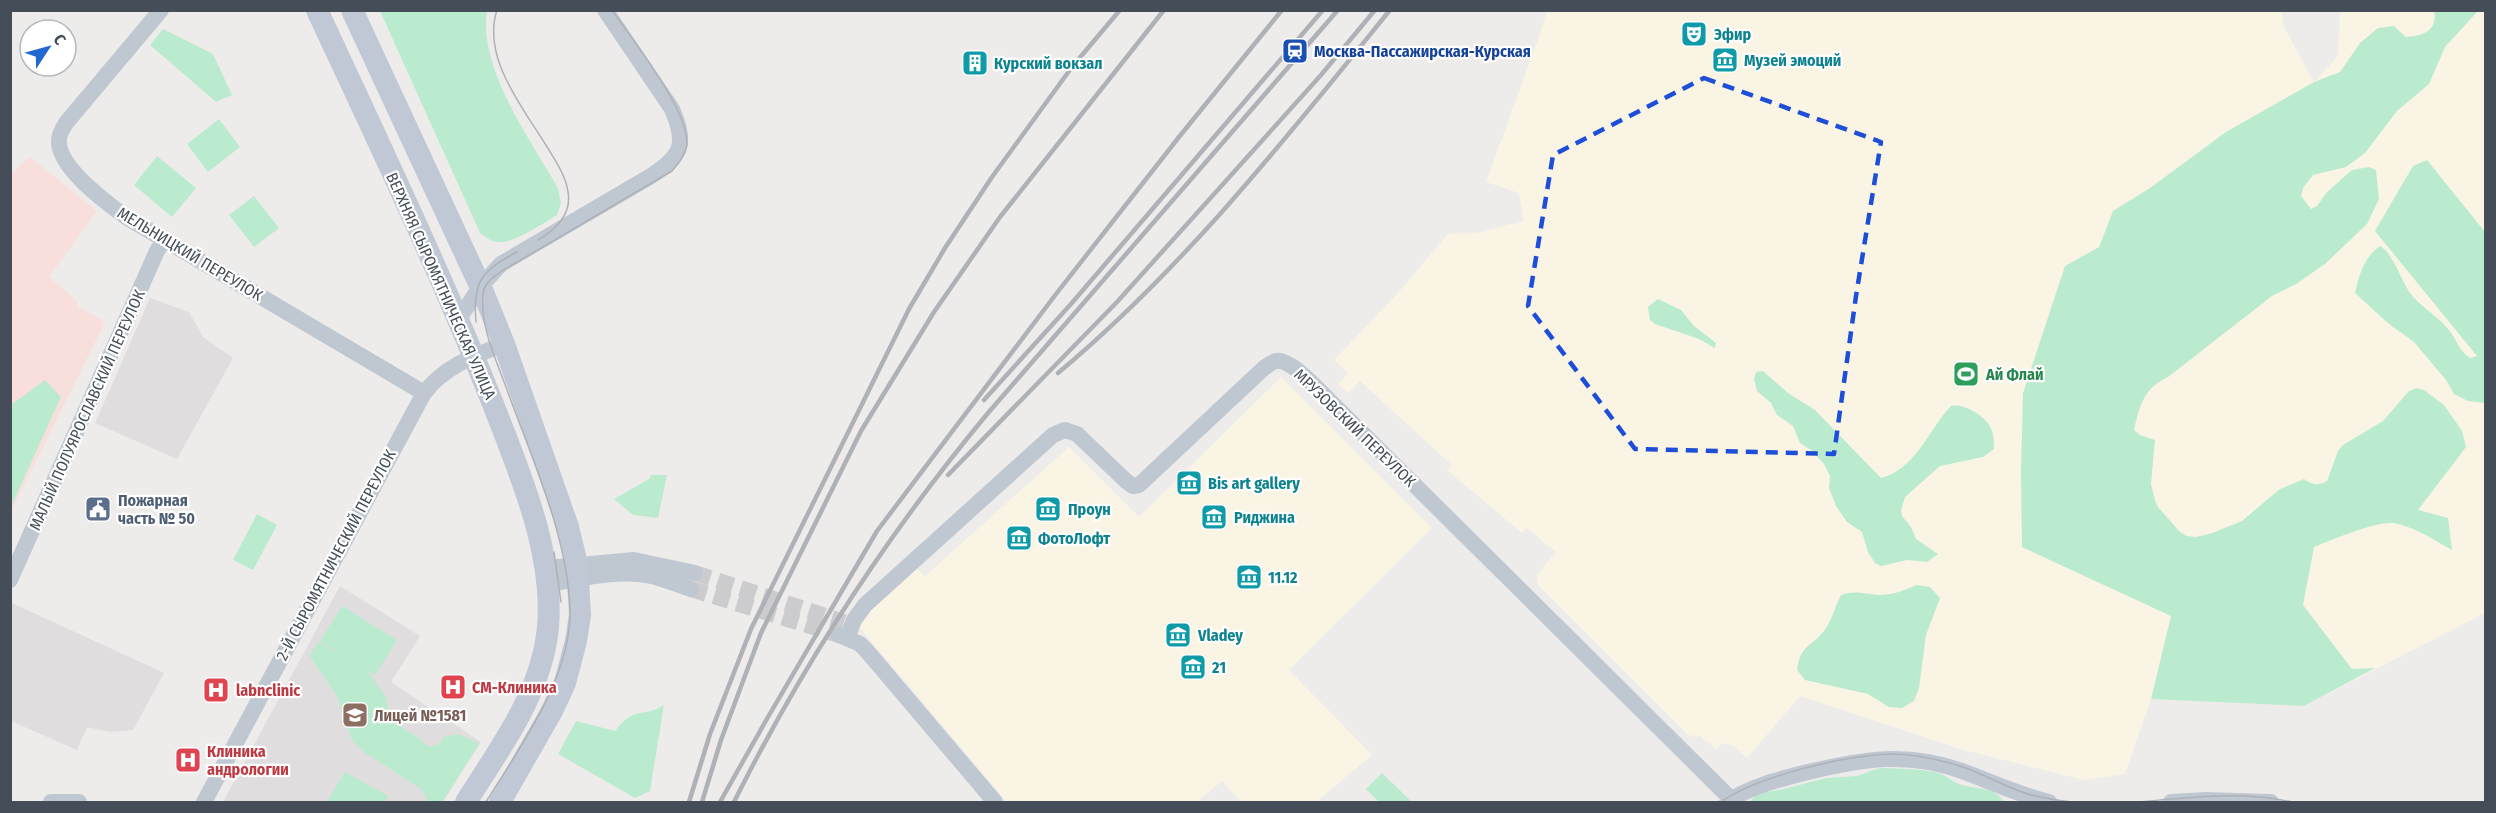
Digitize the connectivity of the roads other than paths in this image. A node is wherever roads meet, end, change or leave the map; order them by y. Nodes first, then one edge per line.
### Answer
1 (161, 10) edge
2 (317, 10) edge
3 (351, 10) edge
4 (605, 10) edge
5 (164, 240) junction
6 (480, 286) junction
7 (458, 320) junction
8 (504, 344) junction
9 (473, 356) junction
10 (424, 393) junction
11 (582, 568) junction
12 (548, 576) junction
13 (10, 580) edge
14 (693, 581) tunnel mouth
15 (1731, 801) edge
16 (51, 802) edge
17 (79, 802) edge
18 (204, 802) edge
19 (466, 802) edge
20 (500, 802) edge
21 (995, 802) edge
22 (2049, 802) edge
23 (2171, 802) edge
24 (2271, 802) edge

1 - 5 street, МЕЛЬНИЦКИЙ ПЕРЕУЛОК
2 - 7 main road, ВЕРХНЯЯ СЫРОМЯТНИЧЕСКАЯ УЛИЦА
3 - 6 main road, ВЕРХНЯЯ СЫРОМЯТНИЧЕСКАЯ УЛИЦА
4 - 6 street
5 - 10 street, МЕЛЬНИЦКИЙ ПЕРЕУЛОК
5 - 13 street, МАЛЫЙ ПОЛУЯРОСЛАВСКИЙ ПЕРЕУЛОК
6 - 7 street
6 - 8 main road, ВЕРХНЯЯ СЫРОМЯТНИЧЕСКАЯ УЛИЦА
7 - 9 main road, ВЕРХНЯЯ СЫРОМЯТНИЧЕСКАЯ УЛИЦА
8 - 9 street, 2-Й СЫРОМЯТНИЧЕСКИЙ ПЕРЕУЛОК
8 - 11 main road, ВЕРХНЯЯ СЫРОМЯТНИЧЕСКАЯ УЛИЦА
9 - 10 street, 2-Й СЫРОМЯТНИЧЕСКИЙ ПЕРЕУЛОК
9 - 12 main road, ВЕРХНЯЯ СЫРОМЯТНИЧЕСКАЯ УЛИЦА
10 - 18 street, 2-Й СЫРОМЯТНИЧЕСКИЙ ПЕРЕУЛОК
11 - 12 street
11 - 14 street
11 - 20 main road, ВЕРХНЯЯ СЫРОМЯТНИЧЕСКАЯ УЛИЦА
12 - 19 main road, ВЕРХНЯЯ СЫРОМЯТНИЧЕСКАЯ УЛИЦА
15 - 21 street, МРУЗОВСКИЙ ПЕРЕУЛОК
15 - 22 street
16 - 17 street
23 - 24 street

